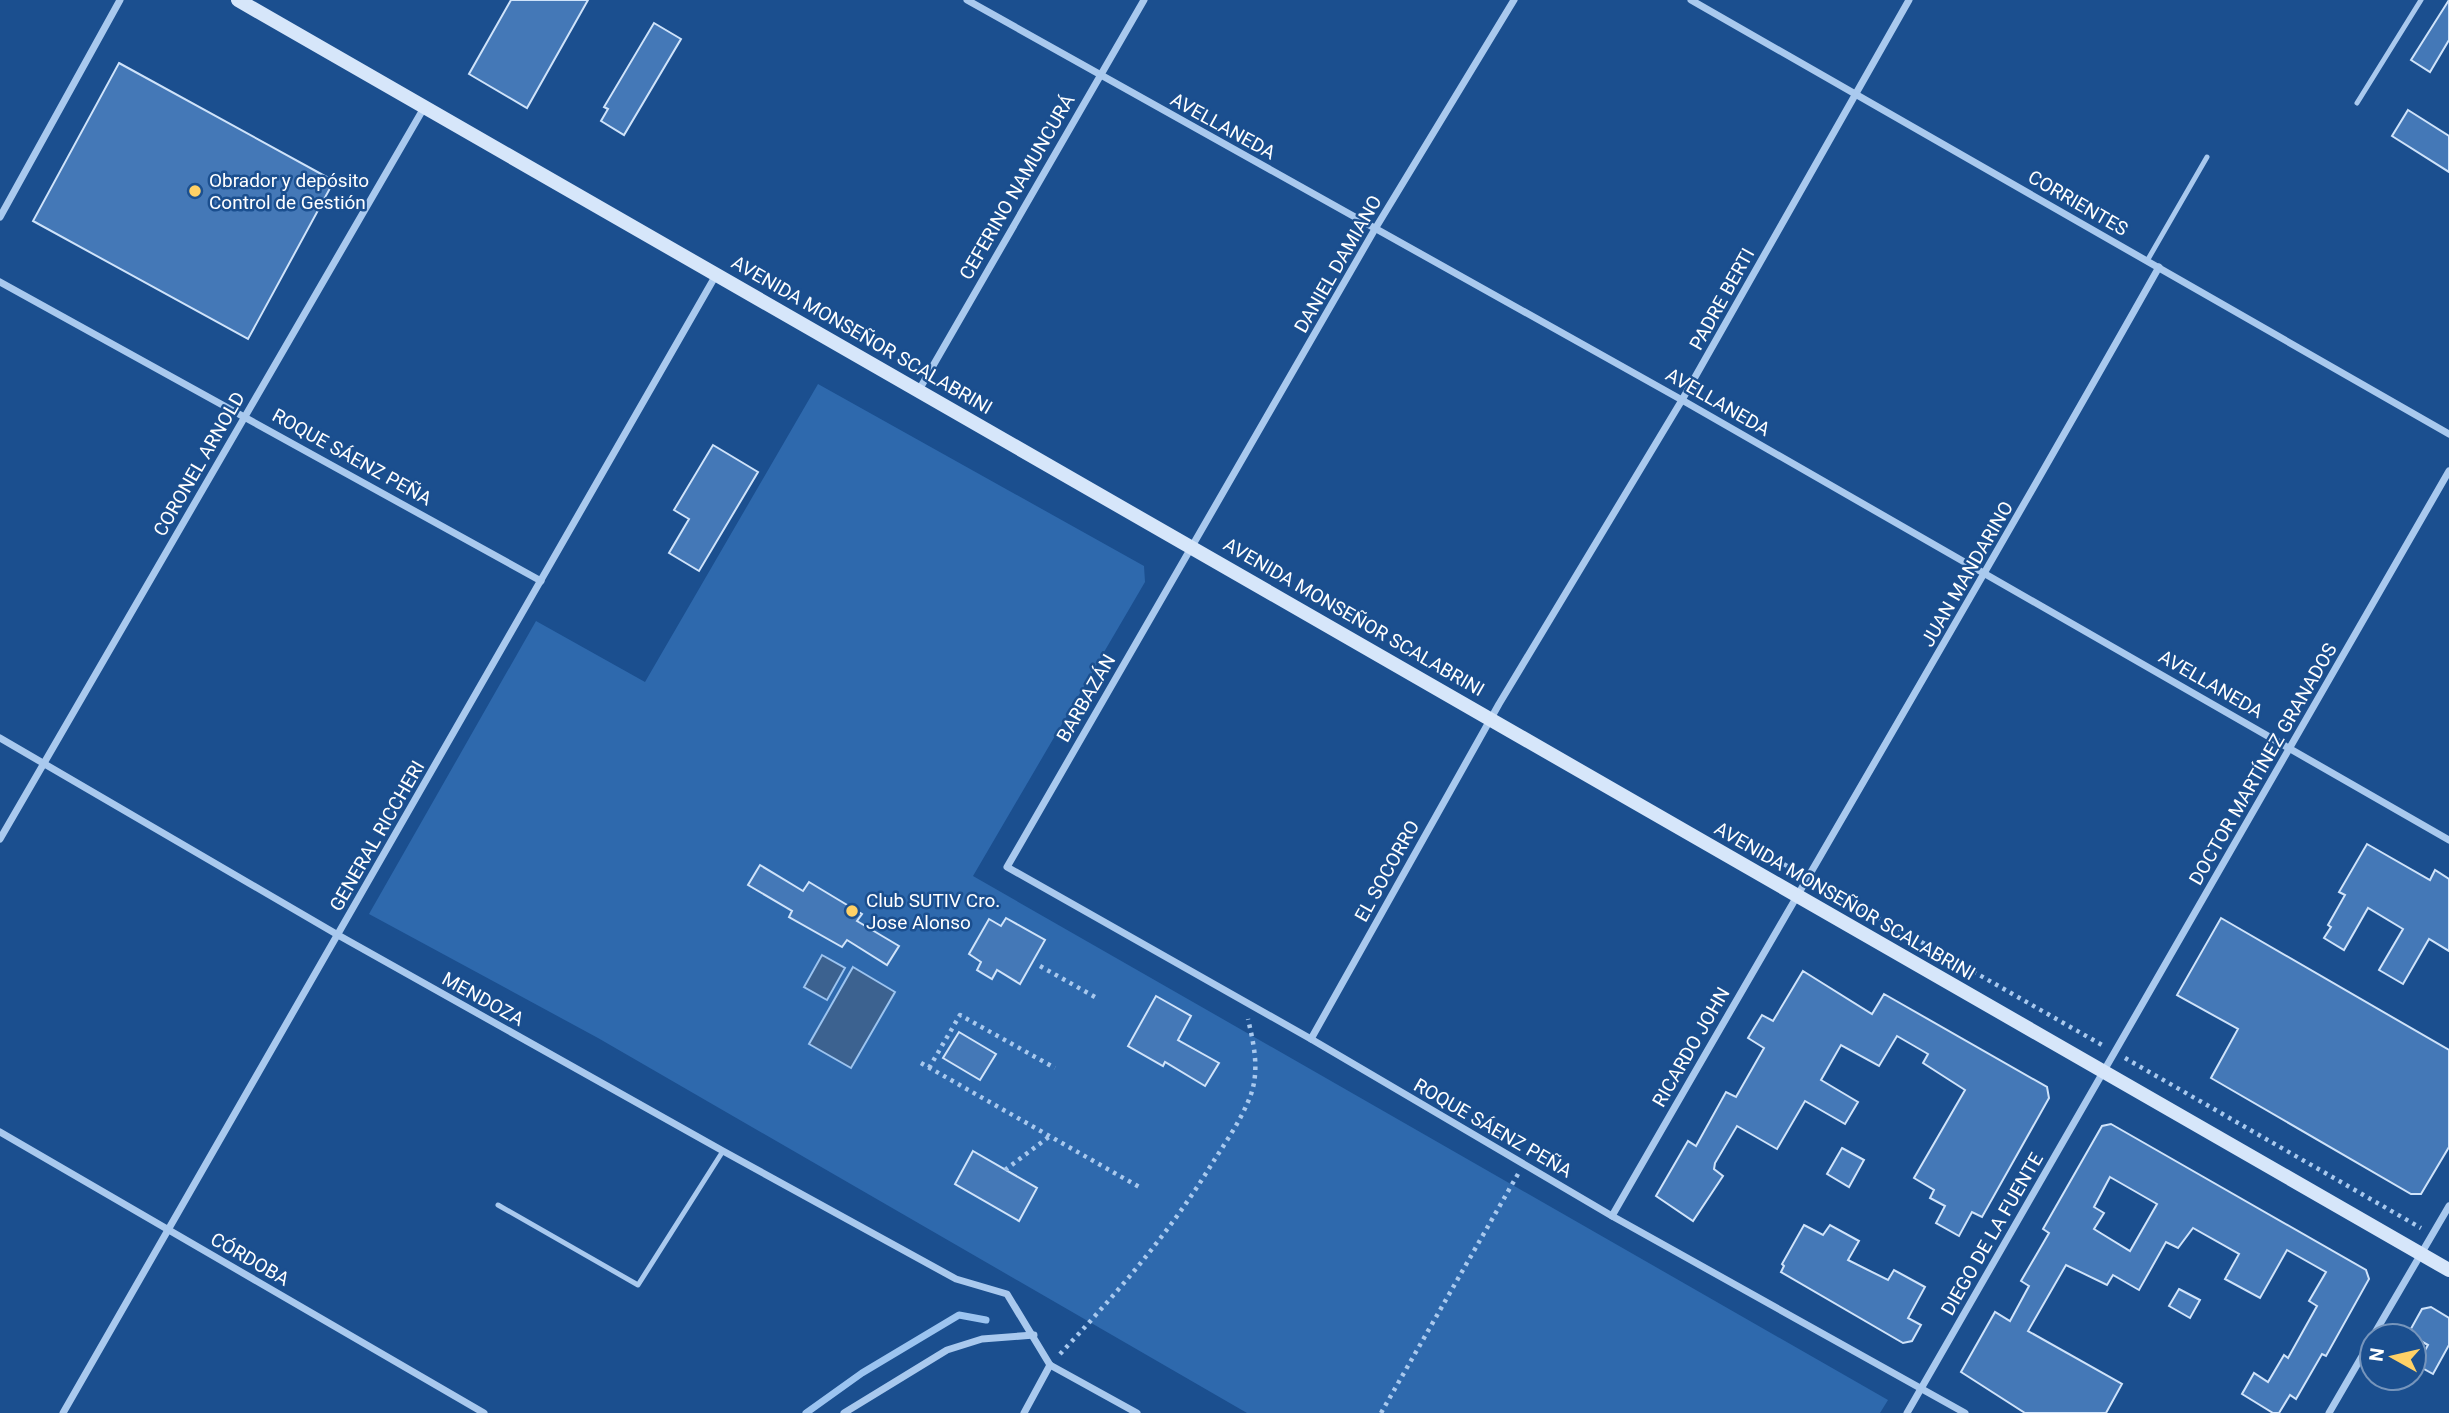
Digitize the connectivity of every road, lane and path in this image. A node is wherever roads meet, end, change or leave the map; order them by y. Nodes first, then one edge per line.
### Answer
1 (120, 0) edge
2 (238, 0) edge
3 (968, 0) edge
4 (1144, 0) edge
5 (1514, 0) edge
6 (1692, 0) edge
7 (1909, 0) edge
8 (2420, 0) edge
9 (1099, 75) junction
10 (1856, 94) junction
11 (2357, 103) dead end
12 (425, 105) junction
13 (2207, 157) dead end
14 (0, 217) edge
15 (1375, 229) junction
16 (2147, 261) junction
17 (2159, 267) junction
18 (716, 274) junction
19 (0, 282) edge
20 (919, 390) junction
21 (1682, 400) junction
22 (245, 415) junction
23 (2449, 434) edge
24 (2449, 471) edge
25 (1193, 545) junction
26 (1986, 573) junction
27 (541, 581) junction
28 (1491, 718) junction
29 (0, 738) edge
30 (2291, 748) junction
31 (44, 764) junction
32 (0, 839) edge
33 (2449, 840) edge
34 (1007, 867) joint
35 (1797, 894) junction
36 (338, 935) junction
37 (1040, 966) dead end
38 (1095, 997) dead end
39 (1245, 1002) junction
40 (1311, 1039) junction
41 (921, 1063) dead end
42 (929, 1068) junction
43 (1055, 1068) dead end
44 (2104, 1072) junction
45 (0, 1132) edge
46 (1050, 1136) junction
47 (723, 1151) junction
48 (1523, 1164) junction
49 (1005, 1170) dead end
50 (1141, 1188) dead end
51 (498, 1205) dead end
52 (2449, 1206) edge
53 (1612, 1216) junction
54 (169, 1230) junction
55 (2421, 1253) junction
56 (2449, 1270) edge
57 (2382, 1322) edge
58 (1034, 1335) junction
59 (2358, 1363) edge
60 (1050, 1365) junction
61 (1921, 1388) junction
62 (63, 1413) edge
63 (484, 1413) edge
64 (844, 1413) edge
65 (1024, 1413) edge
66 (1137, 1413) edge
67 (1381, 1413) edge
68 (1907, 1413) edge
69 (1965, 1413) edge
70 (2329, 1413) edge

1 - 14 street
2 - 12 main road, AVENIDA MONSEÑOR SCALABRINI
3 - 9 street, AVELLANEDA
4 - 9 street, CEFERINO NAMUNCURÁ
5 - 15 street, DANIEL DAMIANO
6 - 10 street, CORRIENTES
7 - 10 street, PADRE BERTI
8 - 11 lane
9 - 15 street, AVELLANEDA
9 - 20 street, CEFERINO NAMUNCURÁ
10 - 16 street, CORRIENTES
10 - 21 street, PADRE BERTI
12 - 18 main road, AVENIDA MONSEÑOR SCALABRINI
12 - 22 street, CORONEL ARNOLD
13 - 16 lane
15 - 21 street, AVELLANEDA
15 - 25 street, DANIEL DAMIANO
16 - 17 street, CORRIENTES
17 - 23 street, CORRIENTES
17 - 26 street, JUAN MANDARINO
18 - 20 main road, AVENIDA MONSEÑOR SCALABRINI
18 - 27 street, GENERAL RICCHERI
19 - 22 street, ROQUE SÁENZ PEÑA
20 - 25 main road, AVENIDA MONSEÑOR SCALABRINI
21 - 26 street, AVELLANEDA
21 - 28 street, PADRE BERTI
22 - 27 street, ROQUE SÁENZ PEÑA
22 - 31 street, CORONEL ARNOLD
24 - 30 street, DOCTOR MARTÍNEZ GRANADOS
25 - 28 main road, AVENIDA MONSEÑOR SCALABRINI
25 - 34 street, BARBAZÁN
26 - 30 street, AVELLANEDA
26 - 35 street, JUAN MANDARINO
27 - 36 street, GENERAL RICCHERI
28 - 35 main road, AVENIDA MONSEÑOR SCALABRINI
28 - 40 street, EL SOCORRO
29 - 31 street, MENDOZA
30 - 33 street, AVELLANEDA
30 - 44 street, DOCTOR MARTÍNEZ GRANADOS
31 - 32 street, CORONEL ARNOLD
31 - 36 street, MENDOZA
34 - 39 street, ROQUE SÁENZ PEÑA
35 - 44 main road, AVENIDA MONSEÑOR SCALABRINI
35 - 53 street, RICARDO JOHN
36 - 47 street, MENDOZA
36 - 54 street, GENERAL RICCHERI
37 - 38 path
39 - 40 street, ROQUE SÁENZ PEÑA
39 - 60 path
40 - 48 street, ROQUE SÁENZ PEÑA
41 - 42 path
42 - 43 path
42 - 46 path
44 - 55 main road, AVENIDA MONSEÑOR SCALABRINI
44 - 61 street, DIEGO DE LA FUENTE
45 - 54 street, CÓRDOBA
46 - 49 path
46 - 50 path
47 - 51 lane
47 - 58 street, MENDOZA
48 - 53 street, ROQUE SÁENZ PEÑA
48 - 67 path
52 - 55 street
53 - 61 street, ROQUE SÁENZ PEÑA
54 - 62 street, GENERAL RICCHERI
54 - 63 street, CÓRDOBA
55 - 56 main road, AVENIDA MONSEÑOR SCALABRINI
55 - 57 street
58 - 60 street, MENDOZA
58 - 64 street
59 - 70 street
60 - 65 street
60 - 66 street
61 - 68 street, DIEGO DE LA FUENTE
61 - 69 street, ROQUE SÁENZ PEÑA

